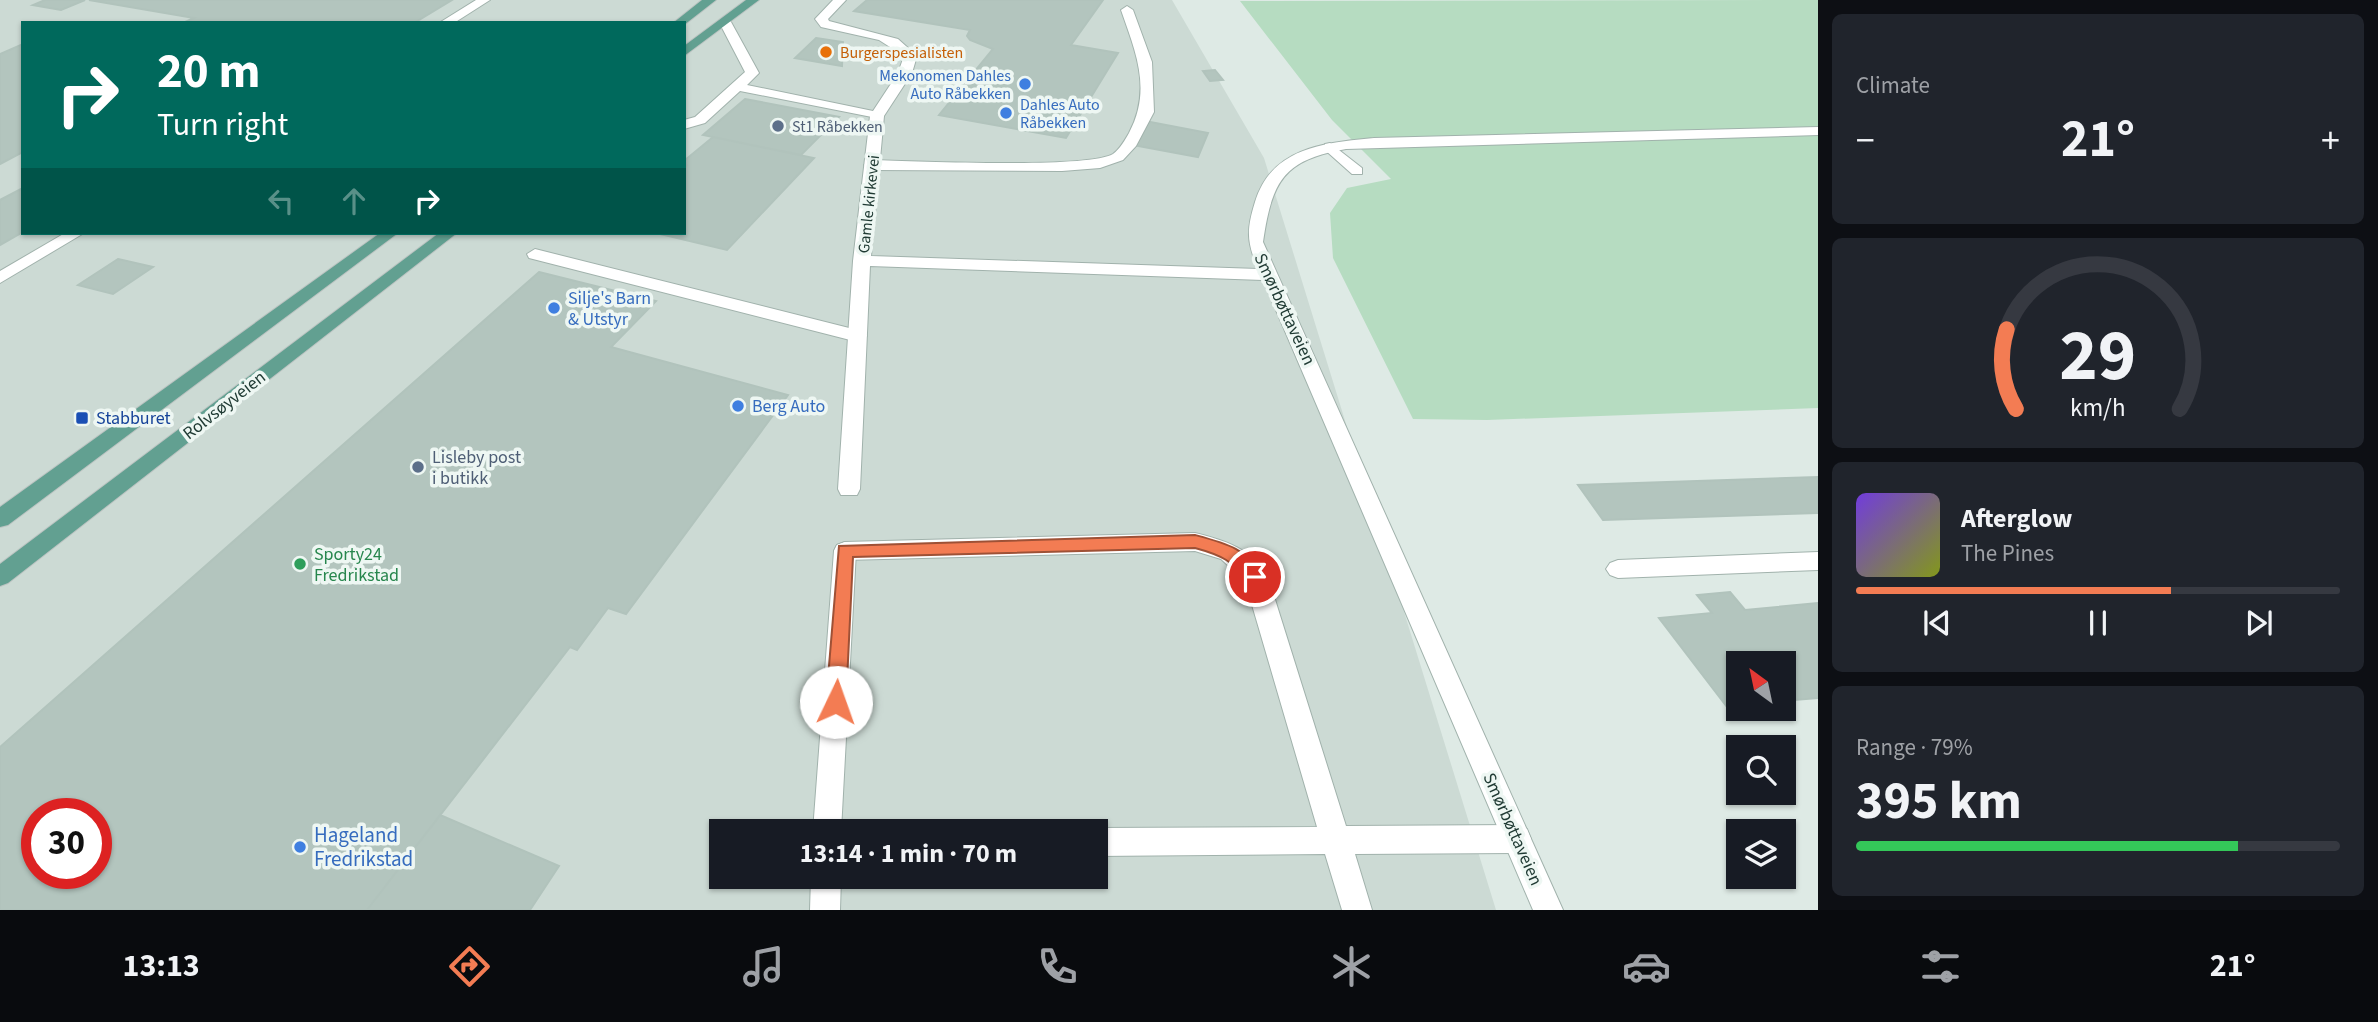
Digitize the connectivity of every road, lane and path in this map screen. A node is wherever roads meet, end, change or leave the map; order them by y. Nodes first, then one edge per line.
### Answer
1 (484, 0) edge
2 (710, 0) edge
3 (753, 0) edge
4 (840, 0) edge
5 (1127, 9) dead end
6 (448, 21) edge
7 (682, 21) edge
8 (725, 22) junction
9 (686, 51) edge
10 (739, 87) junction
11 (877, 116) junction
12 (686, 124) edge
13 (1818, 131) edge
14 (1330, 147) junction
15 (872, 165) junction
16 (1357, 172) dead end
17 (73, 235) edge
18 (387, 235) edge
19 (446, 235) edge
20 (535, 254) dead end
21 (862, 261) junction
22 (1271, 275) junction
23 (0, 278) edge
24 (858, 336) junction
25 (849, 489) dead end
26 (0, 519) edge
27 (1818, 561) edge
28 (1618, 569) dead end
29 (0, 577) edge
30 (828, 819) edge
31 (1517, 839) junction
32 (1337, 841) junction
33 (1108, 842) edge
34 (826, 889) edge
35 (825, 910) edge
36 (1357, 910) edge
37 (1548, 910) edge

1 - 6 street
2 - 7 main road
3 - 8 main road
4 - 11 street, Gamle kirkevei
5 - 15 street
8 - 9 main road
8 - 10 street
10 - 11 street
10 - 12 street
11 - 15 street, Gamle kirkevei
13 - 14 street, Smørbøttaveien
14 - 16 street
14 - 22 street, Smørbøttaveien
15 - 21 street, Gamle kirkevei
17 - 23 street
18 - 26 main road
19 - 29 main road, Rolvsøyveien
20 - 24 street
21 - 22 street
21 - 24 street, Gamle kirkevei
22 - 31 street, Smørbøttaveien
24 - 25 street, Gamle kirkevei
27 - 28 street
30 - 32 street
31 - 32 street
31 - 37 street, Smørbøttaveien
32 - 33 street
32 - 36 street
34 - 35 street

